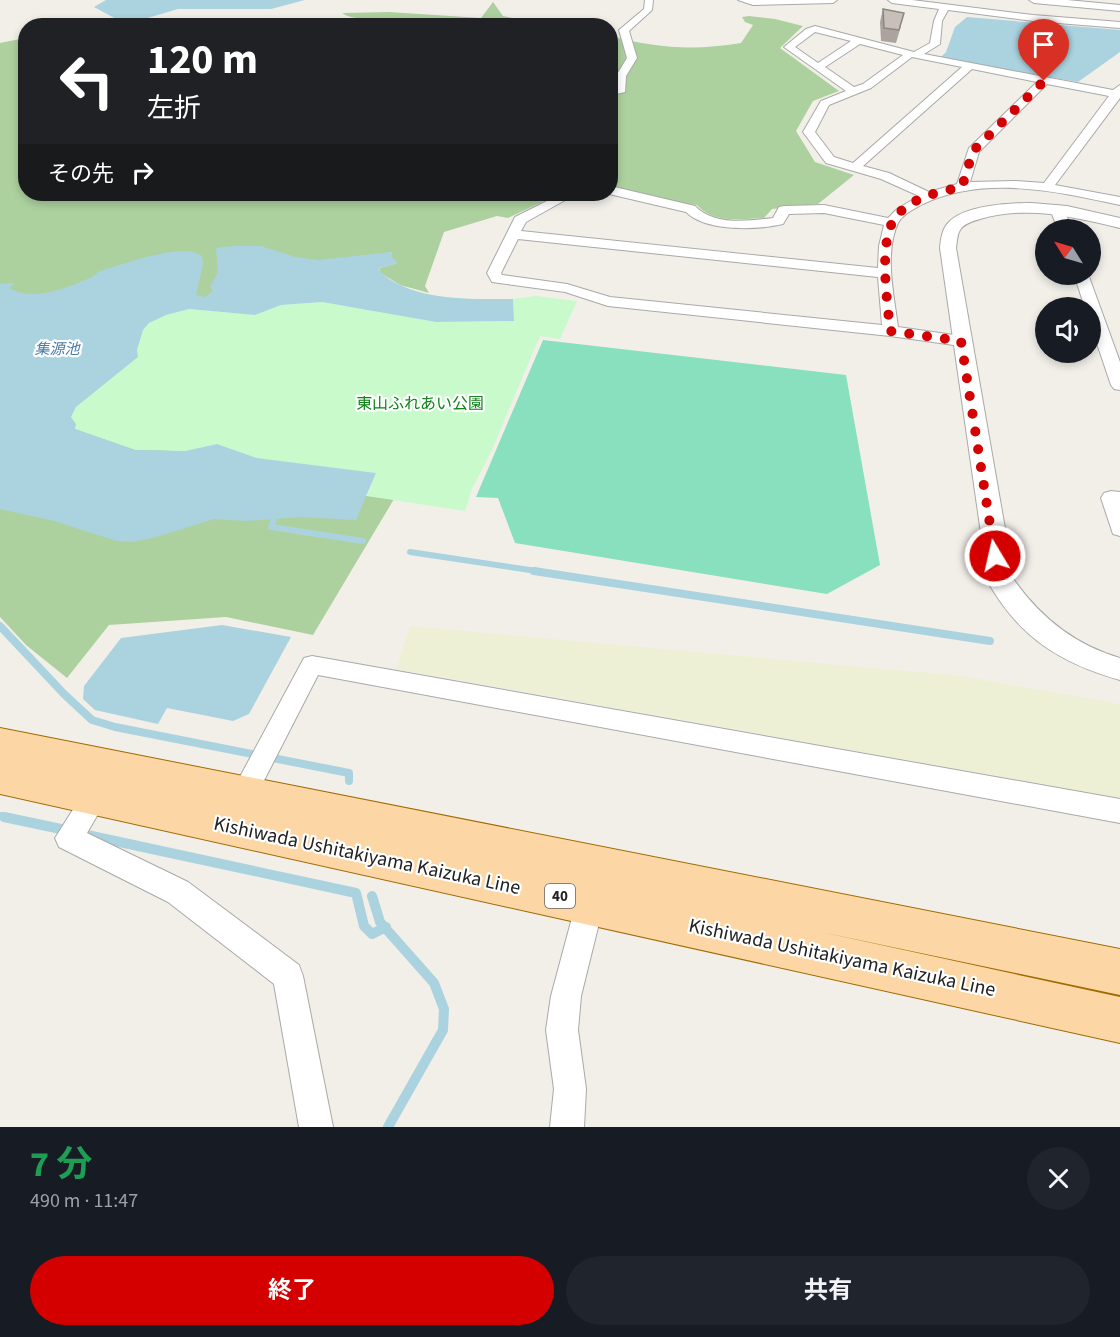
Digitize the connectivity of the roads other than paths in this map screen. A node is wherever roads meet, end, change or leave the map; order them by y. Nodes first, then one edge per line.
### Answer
1 (649, 0) edge
2 (742, 0) edge
3 (833, 0) edge
4 (892, 0) edge
5 (1034, 0) edge
6 (945, 6) junction
7 (1120, 8) edge
8 (1120, 25) edge
9 (859, 40) junction
10 (912, 55) junction
11 (969, 66) junction
12 (819, 67) junction
13 (1044, 81) junction
14 (620, 92) dead end
15 (854, 92) junction
16 (1119, 93) edge
17 (855, 167) junction
18 (1048, 186) junction
19 (962, 187) junction
20 (618, 192) edge
21 (926, 195) junction
22 (557, 201) edge
23 (1120, 201) edge
24 (1061, 219) edge
25 (1101, 222) edge
26 (891, 223) junction
27 (1120, 223) edge
28 (513, 234) junction
29 (885, 273) junction
30 (1085, 285) edge
31 (890, 331) junction
32 (961, 341) junction
33 (1120, 385) edge
34 (1120, 499) edge
35 (1120, 530) edge
36 (1120, 669) edge
37 (0, 744) edge
38 (0, 777) edge
39 (244, 794) junction
40 (95, 797) junction
41 (1120, 811) edge
42 (590, 903) junction
43 (1120, 972) edge
44 (1120, 1020) edge
45 (316, 1127) edge
46 (567, 1127) edge

1 - 14 street
2 - 3 street
4 - 6 street
5 - 7 street
6 - 8 street
6 - 10 street
9 - 10 street
9 - 12 street
9 - 12 street
10 - 11 street
10 - 15 street
11 - 13 street
11 - 17 street
12 - 15 street
13 - 16 street
13 - 19 street
15 - 17 street
16 - 18 street
17 - 21 street
18 - 19 street
18 - 23 street
19 - 21 street
20 - 26 street
21 - 26 street
22 - 28 street
24 - 32 street
25 - 27 street
26 - 29 street
28 - 29 street
28 - 31 street
29 - 31 street
30 - 33 street
31 - 32 street
32 - 36 street
34 - 35 street
37 - 39 main road, Kishiwada Ushitakiyama Kaizuka Line / 40
38 - 40 main road, Kishiwada Ushitakiyama Kaizuka Line / 40
39 - 41 street
39 - 43 main road, Kishiwada Ushitakiyama Kaizuka Line / 40
40 - 42 main road, Kishiwada Ushitakiyama Kaizuka Line / 40
40 - 45 street
42 - 44 main road, Kishiwada Ushitakiyama Kaizuka Line / 40
42 - 46 street

